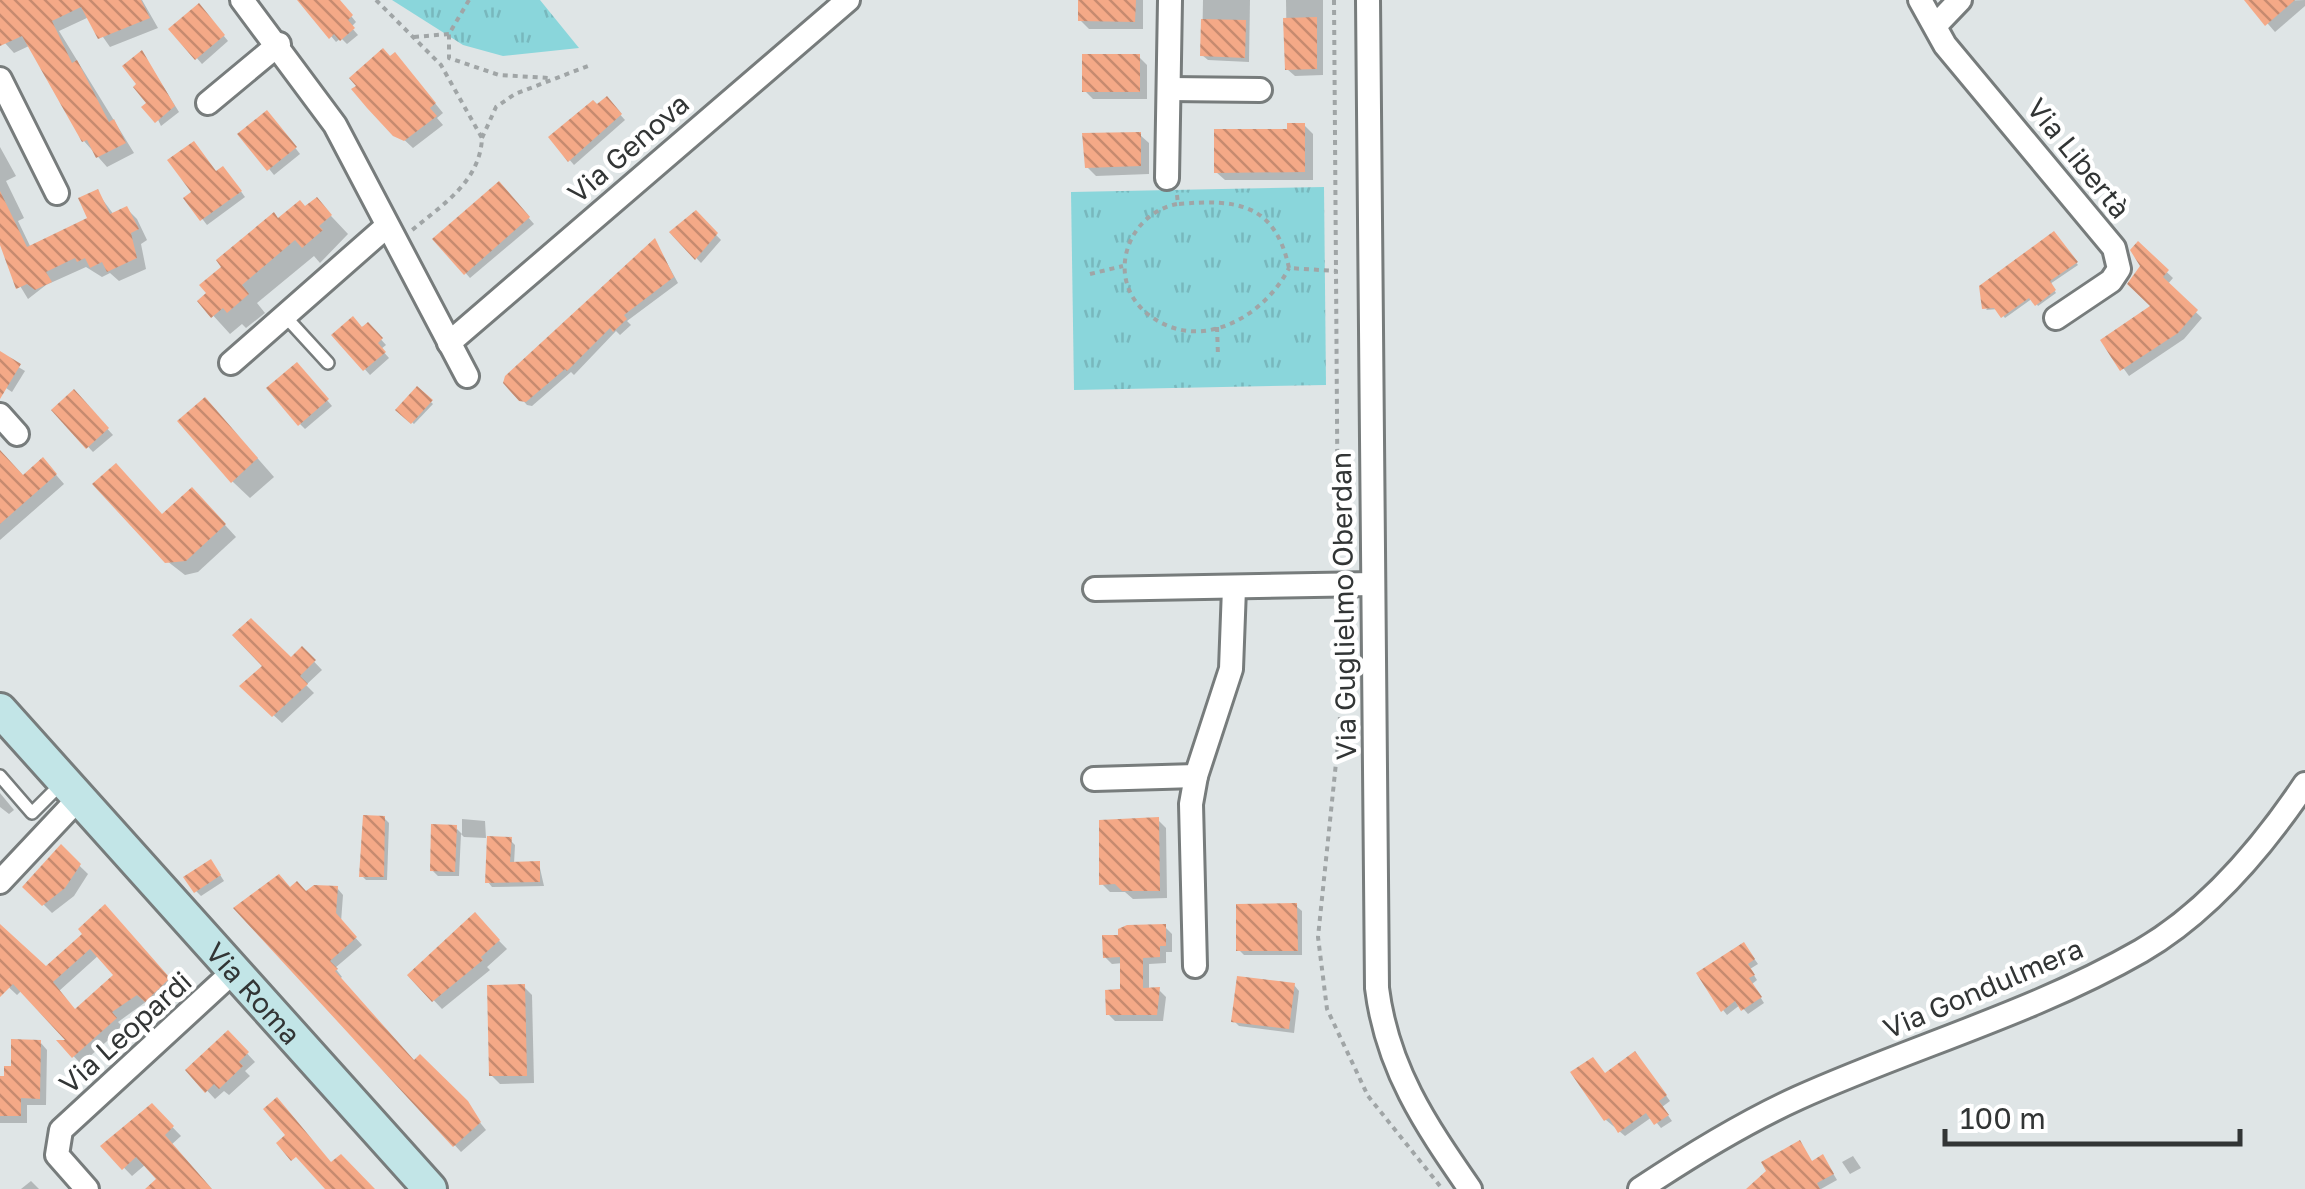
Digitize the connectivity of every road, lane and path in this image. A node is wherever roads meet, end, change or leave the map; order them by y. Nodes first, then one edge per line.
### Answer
1 (242, 0) edge
2 (376, 0) edge
3 (469, 0) edge
4 (848, 0) edge
5 (1170, 0) edge
6 (1334, 0) edge
7 (1368, 0) edge
8 (1920, 0) edge
9 (1960, 0) edge
10 (1936, 26) junction
11 (449, 34) junction
12 (412, 36) junction
13 (280, 44) junction
14 (448, 58) junction
15 (441, 65) junction
16 (588, 66) dead end
17 (0, 78) edge
18 (549, 78) junction
19 (1170, 88) junction
20 (1260, 90) dead end
21 (208, 103) dead end
22 (482, 138) junction
23 (1168, 178) joint
24 (56, 193) dead end
25 (1178, 204) junction
26 (392, 235) junction
27 (1123, 266) junction
28 (1289, 268) junction
29 (1336, 271) junction
30 (1090, 274) dead end
31 (284, 315) junction
32 (2056, 318) dead end
33 (1217, 327) junction
34 (448, 343) junction
35 (1218, 356) dead end
36 (231, 363) dead end
37 (328, 363) dead end
38 (467, 376) dead end
39 (0, 416) edge
40 (17, 434) dead end
41 (1372, 584) junction
42 (1338, 586) junction
43 (1234, 588) junction
44 (1095, 590) dead end
45 (1, 714) edge
46 (0, 776) edge
47 (1196, 776) junction
48 (1094, 778) dead end
49 (72, 789) junction
50 (2301, 801) edge
51 (0, 882) edge
52 (1195, 966) dead end
53 (236, 970) junction
54 (1470, 1188) edge
55 (87, 1189) edge
56 (430, 1189) edge
57 (1443, 1189) edge
58 (1640, 1189) edge

1 - 13 street
2 - 12 path
3 - 11 path
4 - 34 street, Via Genova
5 - 19 street
6 - 29 path
7 - 41 street, Via Guglielmo Oberdan
8 - 10 street, Via Libertà
9 - 10 street
10 - 32 street, Via Libertà
11 - 12 path
11 - 14 path
12 - 15 path
13 - 21 street
13 - 26 street
14 - 15 path
14 - 18 path
15 - 22 path
16 - 18 path
17 - 24 street
18 - 22 path
19 - 20 street
19 - 23 street
22 - 26 path
23 - 25 path
25 - 27 path
25 - 28 path
26 - 31 street
26 - 34 street
27 - 30 path
27 - 33 path
28 - 29 path
28 - 33 path
29 - 42 path
31 - 36 street
31 - 37 lane
33 - 35 path
34 - 38 street
39 - 40 street
41 - 42 street
41 - 54 street, Via Guglielmo Oberdan
42 - 43 street
42 - 57 path
43 - 44 street
43 - 47 street
45 - 49 main road, Via Roma
46 - 49 lane
47 - 48 street
47 - 52 street
49 - 51 street
49 - 53 main road, Via Roma
50 - 58 street, Via Gondulmera
53 - 55 street, Via Leopardi
53 - 56 main road, Via Roma

